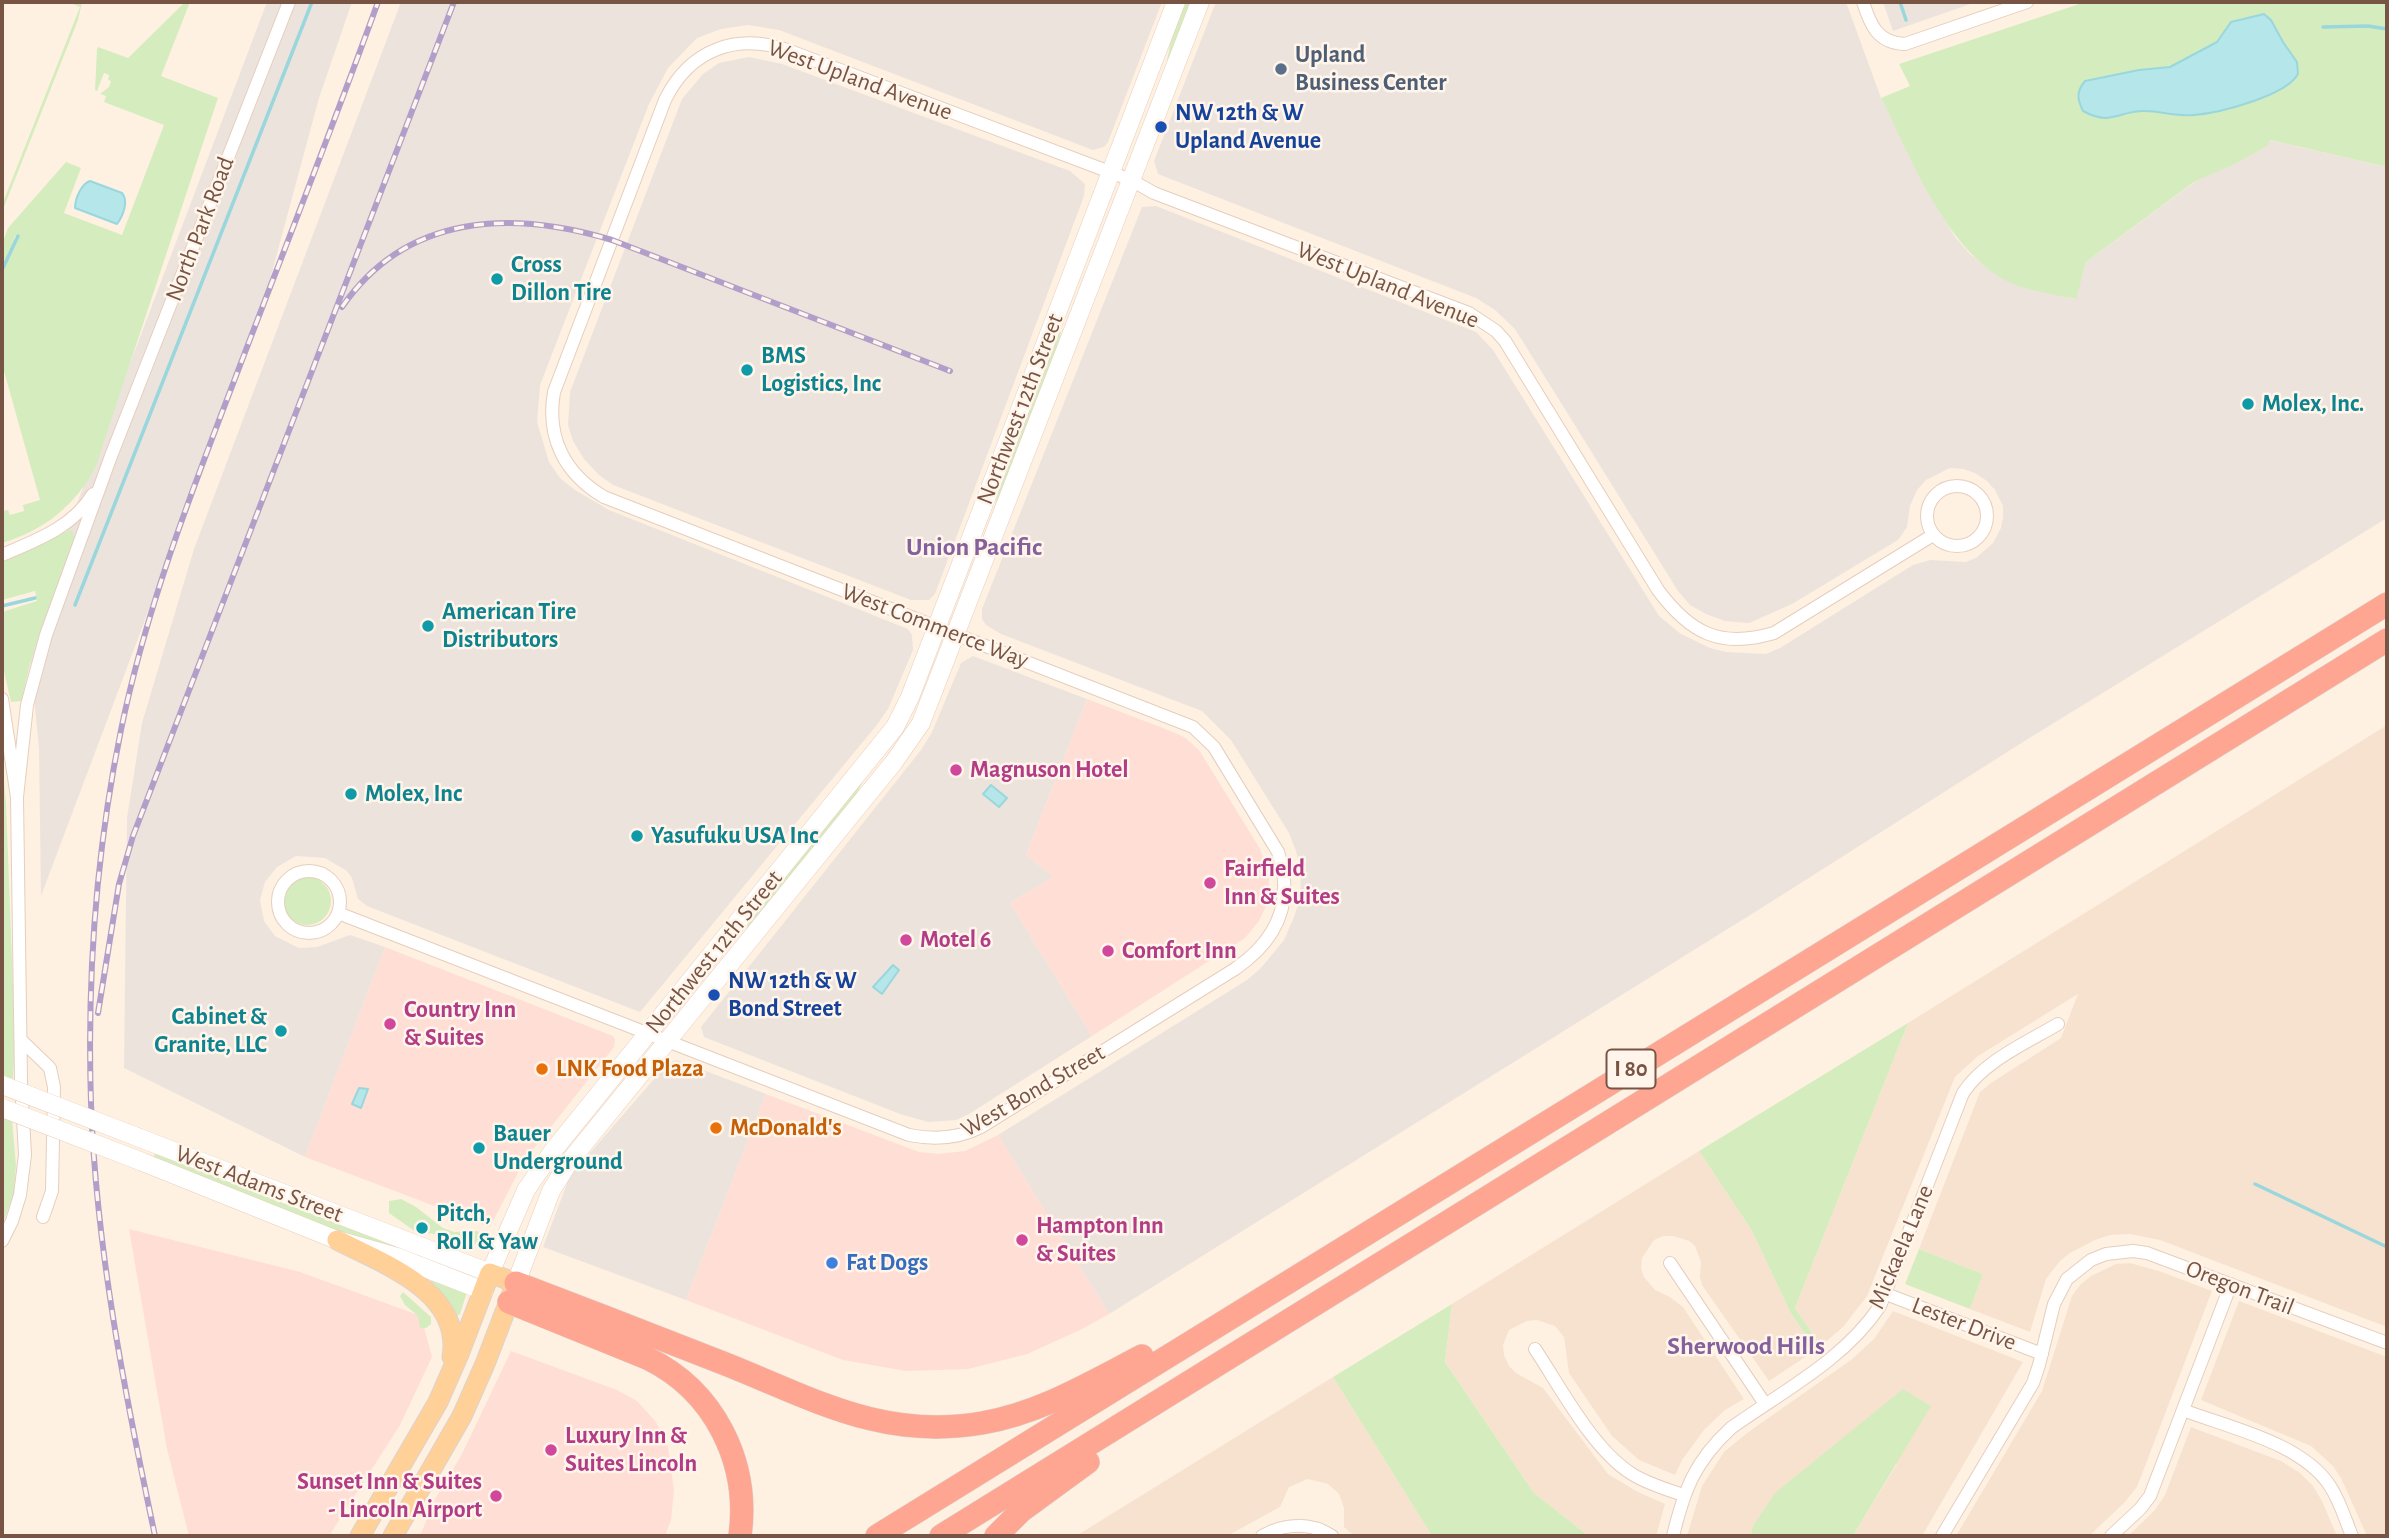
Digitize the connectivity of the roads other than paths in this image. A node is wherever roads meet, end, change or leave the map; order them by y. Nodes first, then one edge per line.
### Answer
1 (289, 2) edge
2 (1176, 2) edge
3 (1200, 2) edge
4 (1863, 2) edge
5 (2027, 2) edge
6 (1111, 173) junction
7 (1130, 180) junction
8 (552, 405) joint
9 (111, 456) junction
10 (1933, 535) junction
11 (2, 555) edge
12 (2387, 604) edge
13 (937, 627) junction
14 (956, 634) junction
15 (2387, 640) edge
16 (2, 699) edge
17 (17, 797) junction
18 (1285, 890) joint
19 (338, 913) junction
20 (2058, 1024) dead end
21 (648, 1033) junction
22 (21, 1040) junction
23 (669, 1041) junction
24 (2, 1085) edge
25 (2, 1108) edge
26 (43, 1217) dead end
27 (337, 1240) junction
28 (2, 1241) edge
29 (1670, 1264) dead end
30 (1294, 1278) junction
31 (487, 1282) junction
32 (2231, 1284) junction
33 (512, 1293) junction
34 (1886, 1294) junction
35 (1315, 1303) junction
36 (2387, 1343) edge
37 (1535, 1349) dead end
38 (2042, 1354) junction
39 (449, 1379) junction
40 (1765, 1404) junction
41 (2183, 1410) junction
42 (1683, 1495) junction
43 (360, 1536) edge
44 (393, 1536) edge
45 (740, 1536) edge
46 (877, 1536) edge
47 (941, 1536) edge
48 (996, 1536) edge
49 (1262, 1536) edge
50 (1332, 1536) edge
51 (1673, 1536) edge
52 (1942, 1536) edge
53 (2111, 1536) edge
54 (2352, 1536) edge

1 - 9 street, North Park Road
2 - 6 main road, Northwest 12th Street
3 - 7 main road, Northwest 12th Street
4 - 5 street
6 - 7 street, West Upland Avenue
6 - 8 street, West Upland Avenue
6 - 13 main road, Northwest 12th Street
7 - 10 street, West Upland Avenue
7 - 14 main road, Northwest 12th Street
8 - 13 street, West Commerce Way
9 - 11 street, North Park Road
9 - 17 street, North Park Road
10 - 10 street
12 - 30 highway, I 80
13 - 14 street, West Commerce Way
13 - 21 main road, Northwest 12th Street
14 - 18 street, West Commerce Way
14 - 23 main road, Northwest 12th Street
15 - 35 highway, I 80
16 - 17 street, North Park Road
17 - 22 street, North Park Road
18 - 23 street, West Bond Street
19 - 19 street
19 - 21 street, West Bond Street
20 - 34 street, Mickaela Lane
21 - 23 street, West Bond Street
21 - 31 main road, Northwest 12th Street
22 - 26 street
22 - 28 street, North Park Road
23 - 33 main road, Northwest 12th Street
24 - 31 main road, West Adams Street, bridge
25 - 27 main road, West Adams Street, bridge
27 - 31 main road, West Adams Street
27 - 39 main road
29 - 40 street
30 - 33 highway
30 - 46 highway, I 80
31 - 33 main road, West Adams Street
31 - 39 main road, Northwest 12th Street
32 - 36 street, Oregon Trail
32 - 38 street, Oregon Trail
32 - 41 street
33 - 44 main road, Northwest 12th Street
33 - 45 highway
34 - 38 street, Lester Drive
34 - 40 street, Mickaela Lane
35 - 47 highway, I 80
35 - 48 highway
37 - 42 street
38 - 52 street
39 - 43 main road, Northwest 12th Street
40 - 42 street, Mickaela Lane
41 - 53 street
41 - 54 street
42 - 51 street, Mickaela Lane
49 - 50 street

